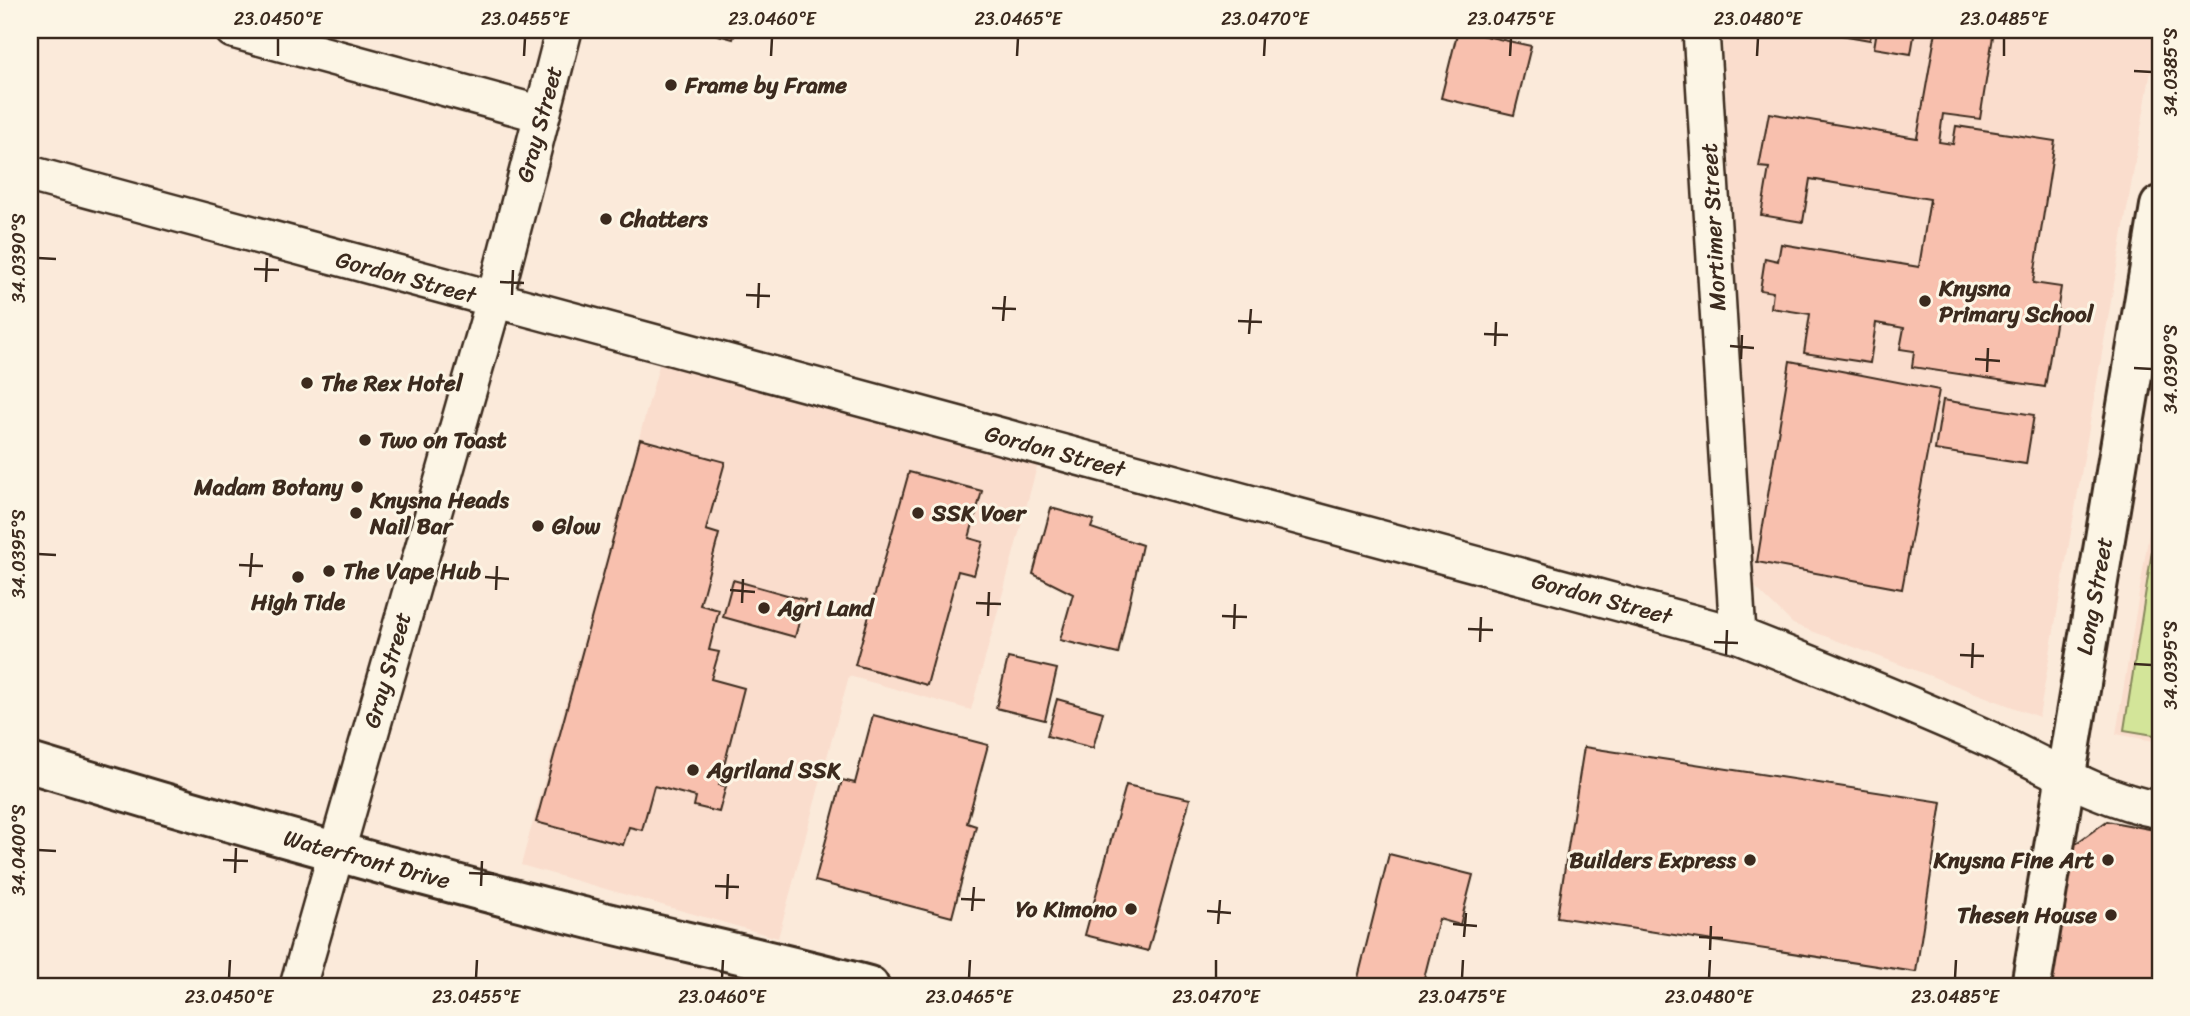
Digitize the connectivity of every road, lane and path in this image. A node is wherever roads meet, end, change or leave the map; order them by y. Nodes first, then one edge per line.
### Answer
1 (233, 30) edge
2 (564, 30) edge
3 (1695, 32) edge
4 (541, 114) junction
5 (30, 174) edge
6 (2160, 206) edge
7 (494, 301) junction
8 (1738, 635) junction
9 (30, 763) edge
10 (2064, 773) junction
11 (2160, 810) edge
12 (337, 852) junction
13 (298, 986) edge
14 (869, 986) edge
15 (2031, 986) edge

1 - 4 street
2 - 4 street, Gray Street
3 - 8 street, Mortimer Street
4 - 7 street, Gray Street
5 - 7 street, Gordon Street
6 - 10 street, Long Street
7 - 8 street, Gordon Street
7 - 12 street, Gray Street
8 - 10 street, Gordon Street
9 - 12 street, Waterfront Drive
10 - 11 street, Gordon Street
10 - 15 street, Long Street
12 - 13 street, Gray Street
12 - 14 street, Waterfront Drive

